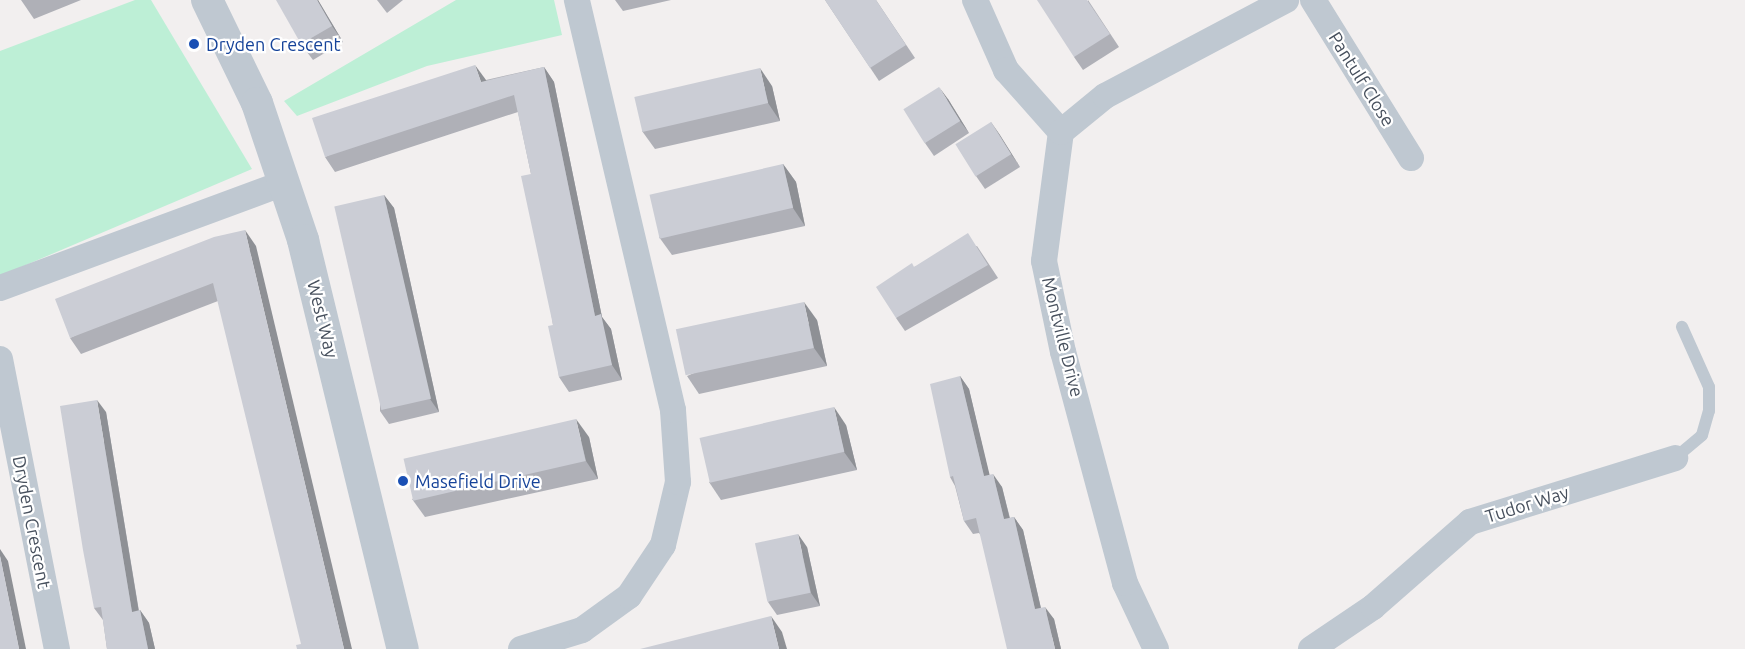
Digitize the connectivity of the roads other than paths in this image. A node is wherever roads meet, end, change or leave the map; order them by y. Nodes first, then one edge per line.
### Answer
1 (207, 0) edge
2 (578, 0) edge
3 (975, 0) edge
4 (1286, 0) edge
5 (1313, 0) edge
6 (1060, 132) junction
7 (1411, 158) dead end
8 (284, 183) junction
9 (0, 288) edge
10 (1682, 327) dead end
11 (0, 359) edge
12 (1675, 458) joint
13 (57, 649) edge
14 (402, 649) edge
15 (521, 649) edge
16 (1156, 649) edge
17 (1311, 649) edge

1 - 8 street, West Way
2 - 15 street
3 - 6 street
4 - 6 street
5 - 7 street, Pantulf Close
6 - 16 street, Montville Drive
8 - 9 street
8 - 14 street, West Way
10 - 12 lane
11 - 13 street, Dryden Crescent
12 - 17 street, Tudor Way

